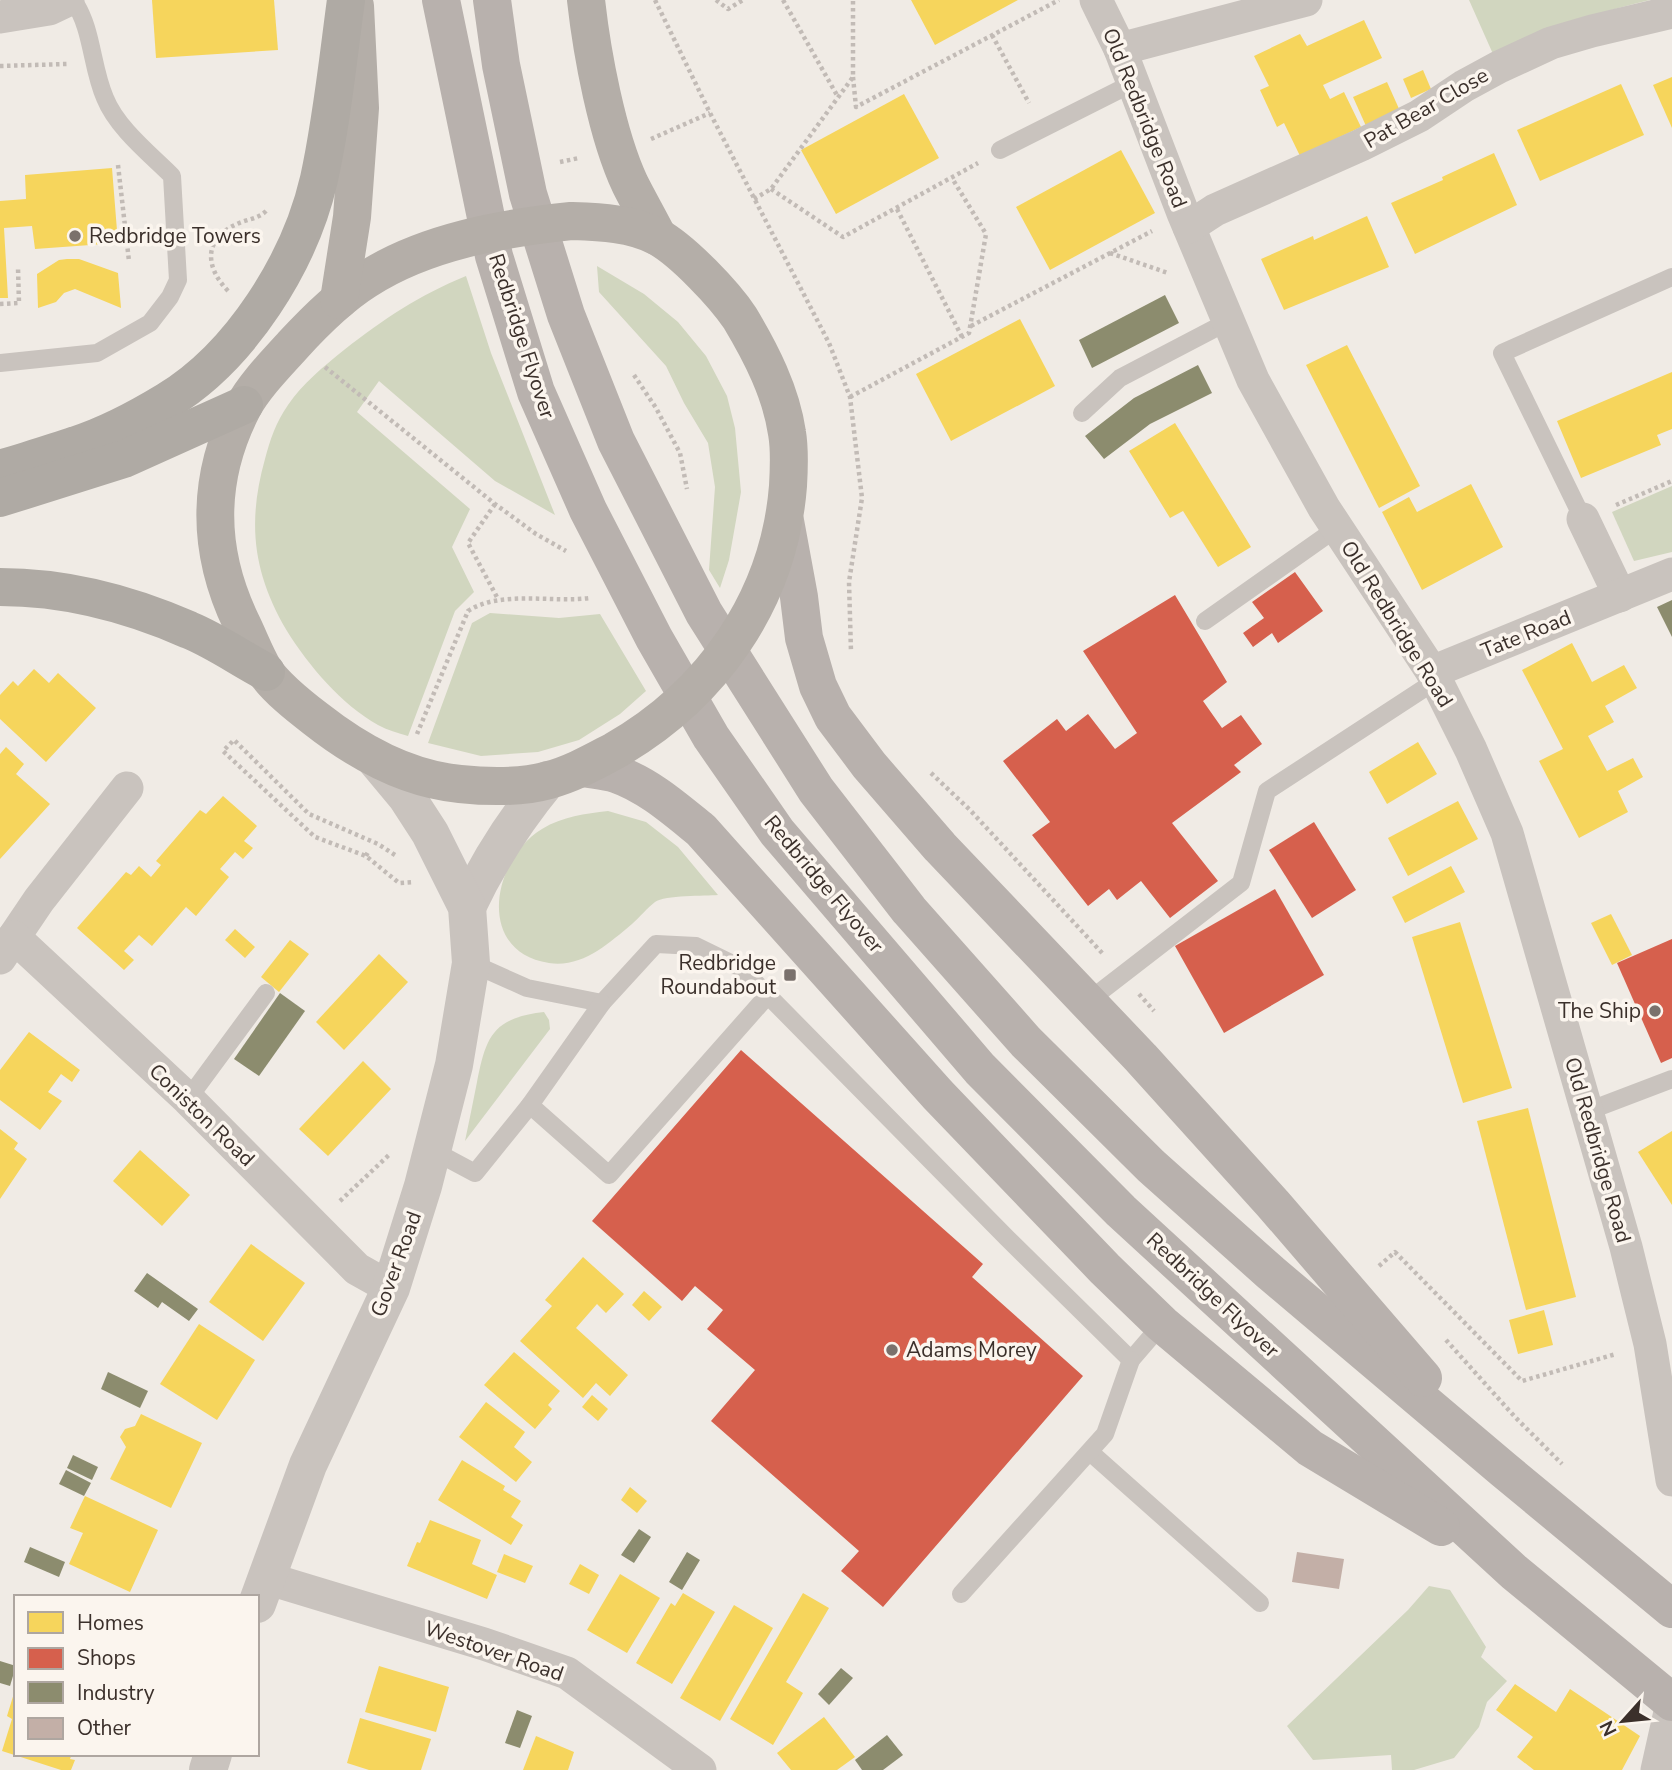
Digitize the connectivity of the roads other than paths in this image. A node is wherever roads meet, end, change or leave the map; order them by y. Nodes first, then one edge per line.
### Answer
1 (70, 0) edge
2 (346, 0) edge
3 (355, 0) edge
4 (441, 0) edge
5 (492, 0) edge
6 (586, 0) edge
7 (1096, 0) edge
8 (1306, 0) edge
9 (1672, 12) edge
10 (0, 17) edge
11 (1120, 49) junction
12 (1133, 83) junction
13 (1000, 150) road end
14 (1186, 220) junction
15 (658, 237) junction
16 (1672, 277) edge
17 (339, 300) junction
18 (1229, 321) junction
19 (0, 363) edge
20 (244, 405) junction
21 (1082, 413) dead end
22 (0, 469) edge
23 (0, 498) edge
24 (1583, 519) joint
25 (785, 521) junction
26 (1337, 528) junction
27 (1672, 574) edge
28 (0, 586) edge
29 (1620, 596) junction
30 (1205, 621) dead end
31 (266, 673) junction
32 (1434, 676) junction
33 (376, 760) junction
34 (583, 768) junction
35 (548, 780) junction
36 (127, 788) dead end
37 (467, 906) junction
38 (7, 948) edge
39 (471, 962) junction
40 (266, 993) dead end
41 (768, 995) junction
42 (1087, 1002) junction
43 (602, 1003) junction
44 (1672, 1079) edge
45 (188, 1099) junction
46 (530, 1105) junction
47 (1588, 1111) junction
48 (432, 1150) junction
49 (391, 1289) junction
50 (1162, 1324) junction
51 (1131, 1360) junction
52 (1090, 1452) junction
53 (1504, 1470) junction
54 (1672, 1480) edge
55 (1514, 1572) junction
56 (261, 1591) edge
57 (961, 1594) dead end
58 (1259, 1603) dead end
59 (1672, 1609) edge
60 (1672, 1702) edge
61 (699, 1770) edge
62 (1657, 1770) edge

1 - 10 street
1 - 19 lane
2 - 22 highway
3 - 17 highway
4 - 55 main road, Redbridge Flyover
5 - 53 main road
6 - 15 highway
7 - 11 street, Old Redbridge Road
8 - 11 street
9 - 14 street, Pat Bear Close
11 - 12 street, Old Redbridge Road
12 - 13 lane
12 - 14 street, Old Redbridge Road
14 - 18 street, Old Redbridge Road
15 - 17 highway
15 - 25 highway
16 - 24 lane
17 - 20 highway
18 - 21 lane
18 - 26 street, Old Redbridge Road
20 - 23 highway
20 - 31 highway
24 - 29 street
25 - 34 highway
25 - 42 main road
26 - 30 lane
26 - 32 street, Old Redbridge Road
27 - 29 street, Tate Road
28 - 31 highway
29 - 32 street, Tate Road
31 - 33 highway
32 - 42 lane
32 - 47 street, Old Redbridge Road
33 - 35 highway
33 - 37 street, Gover Road
34 - 35 highway
34 - 50 main road
35 - 37 street
36 - 38 street, Coniston Road
37 - 39 street, Gover Road
38 - 45 street, Coniston Road
39 - 43 lane
39 - 48 street, Gover Road
40 - 45 lane
41 - 43 lane
41 - 46 lane
41 - 51 lane
42 - 53 main road
43 - 46 lane
44 - 47 lane
45 - 49 street, Coniston Road
46 - 48 lane
47 - 54 street, Old Redbridge Road
48 - 49 street, Gover Road
49 - 56 street, Gover Road
50 - 51 lane
50 - 55 main road
51 - 52 lane
52 - 57 lane
52 - 58 lane
53 - 59 main road
55 - 60 main road
56 - 61 street, Westover Road
60 - 62 street

